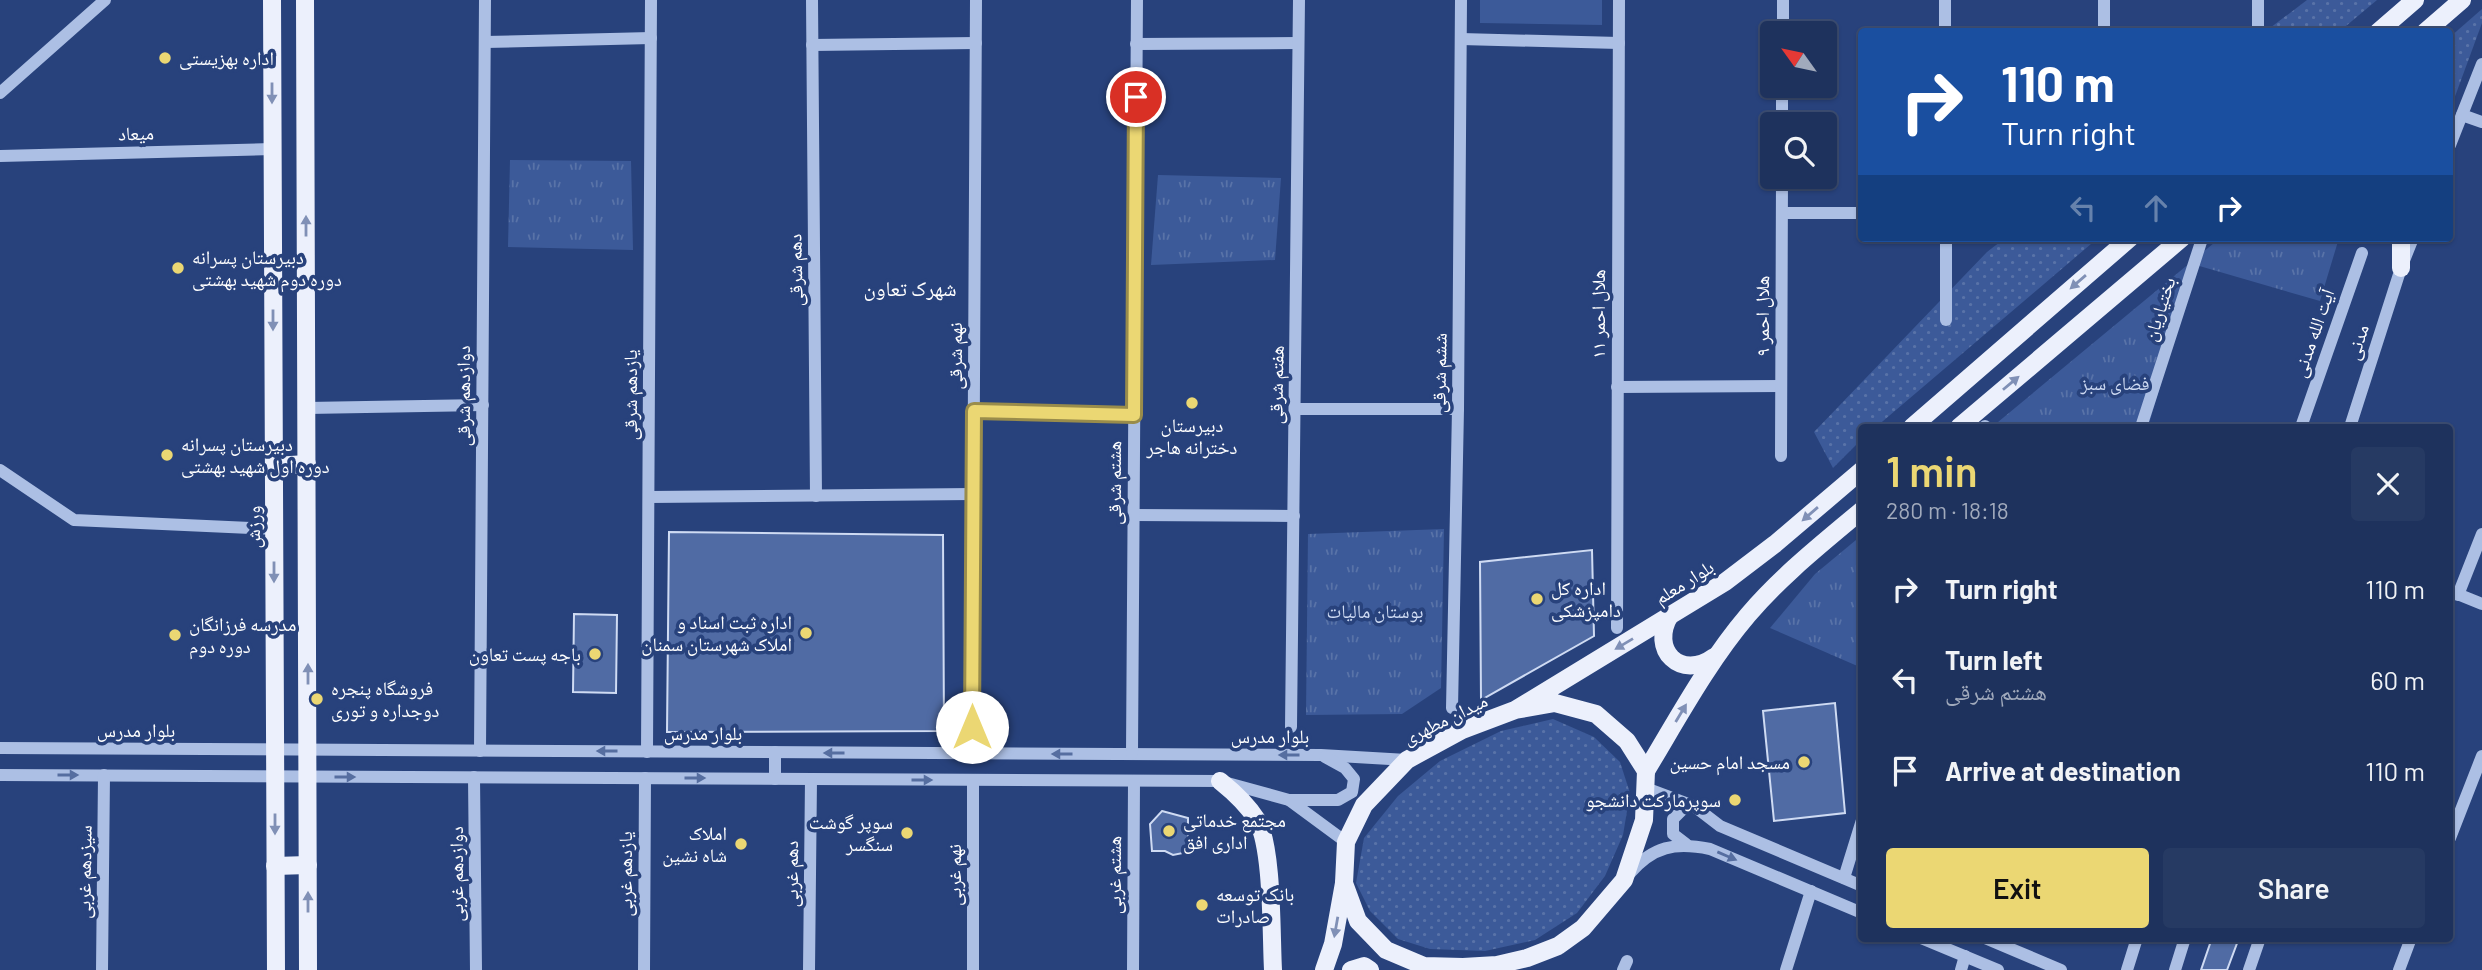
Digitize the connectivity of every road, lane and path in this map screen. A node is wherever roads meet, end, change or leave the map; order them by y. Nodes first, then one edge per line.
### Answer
1 (105, 0) edge
2 (272, 0) edge
3 (305, 0) edge
4 (485, 0) edge
5 (651, 0) edge
6 (812, 0) edge
7 (976, 0) edge
8 (1137, 0) edge
9 (1299, 0) edge
10 (1461, 0) edge
11 (1619, 0) edge
12 (1783, 0) edge
13 (1945, 0) edge
14 (2104, 0) edge
15 (2258, 0) edge
16 (2415, 0) edge
17 (2462, 0) edge
18 (1783, 21) edge
19 (1945, 28) edge
20 (2104, 28) edge
21 (2258, 28) edge
22 (2383, 28) edge
23 (2430, 28) edge
24 (651, 38) junction
25 (1461, 38) junction
26 (305, 41) junction
27 (485, 41) junction
28 (272, 42) junction
29 (976, 43) junction
30 (1298, 43) junction
31 (1619, 43) junction
32 (1136, 44) junction
33 (812, 45) junction
34 (2482, 64) edge
35 (0, 93) edge
36 (2462, 115) junction
37 (2482, 122) edge
38 (2453, 138) edge
39 (272, 149) junction
40 (0, 156) edge
41 (1782, 189) edge
42 (1782, 213) junction
43 (1858, 213) edge
44 (1945, 242) edge
45 (2125, 242) edge
46 (2177, 242) edge
47 (2201, 242) dead end
48 (2401, 242) edge
49 (2411, 242) edge
50 (2362, 253) dead end
51 (2401, 268) junction
52 (1947, 320) dead end
53 (1781, 386) junction
54 (1617, 387) junction
55 (482, 405) junction
56 (307, 408) junction
57 (1295, 409) junction
58 (1458, 409) junction
59 (974, 411) junction
60 (1134, 415) junction
61 (1915, 424) edge
62 (1963, 424) edge
63 (2142, 424) edge
64 (2302, 424) edge
65 (2351, 424) edge
66 (1780, 456) dead end
67 (307, 464) junction
68 (274, 466) junction
69 (0, 470) edge
70 (1858, 473) edge
71 (973, 494) junction
72 (816, 496) junction
73 (649, 497) junction
74 (1858, 513) edge
75 (1133, 515) junction
76 (1294, 516) junction
77 (274, 529) junction
78 (2482, 534) edge
79 (2454, 593) edge
80 (2482, 604) edge
81 (1670, 615) junction
82 (1617, 628) dead end
83 (1715, 657) junction
84 (1452, 708) dead end
85 (1515, 710) junction
86 (1291, 727) dead end
87 (0, 748) edge
88 (275, 750) junction
89 (308, 750) junction
90 (480, 751) junction
91 (648, 752) junction
92 (775, 752) junction
93 (972, 753) junction
94 (1132, 754) junction
95 (1321, 755) junction
96 (2482, 756) edge
97 (1406, 760) junction
98 (0, 775) edge
99 (104, 775) junction
100 (275, 776) junction
101 (308, 776) junction
102 (474, 777) junction
103 (645, 778) junction
104 (775, 779) junction
105 (811, 779) junction
106 (1646, 779) junction
107 (973, 780) junction
108 (1134, 781) junction
109 (1220, 781) junction
110 (1289, 800) junction
111 (1694, 806) junction
112 (2453, 830) edge
113 (1858, 833) edge
114 (1346, 842) junction
115 (1686, 844) junction
116 (308, 865) junction
117 (275, 866) junction
118 (1844, 878) junction
119 (1624, 880) junction
120 (1344, 883) junction
121 (1858, 884) edge
122 (1811, 891) junction
123 (1858, 911) edge
124 (1931, 942) edge
125 (1994, 942) edge
126 (2136, 942) edge
127 (2184, 942) edge
128 (2259, 942) edge
129 (2410, 942) edge
130 (1965, 956) junction
131 (1422, 968) edge
132 (102, 970) edge
133 (276, 970) edge
134 (308, 970) edge
135 (476, 970) edge
136 (644, 970) edge
137 (809, 970) edge
138 (972, 970) edge
139 (1133, 970) edge
140 (1273, 970) edge
141 (1324, 970) edge
142 (1351, 970) edge
143 (1370, 970) edge
144 (1786, 970) edge
145 (1961, 970) edge
146 (1998, 970) edge
147 (2061, 970) edge
148 (2127, 970) edge
149 (2175, 970) edge
150 (2249, 970) edge
151 (2399, 970) edge

1 - 35 street
2 - 28 main road, ورزش
3 - 26 main road
4 - 27 street, دوازدهم شرقی
5 - 24 street, یازدهم شرقی
6 - 33 street, دهم شرقی
7 - 29 street, نهم شرقی
8 - 32 street, هشتم شرقی
9 - 30 street, هفتم شرقی
10 - 25 street, ششم شرقی
11 - 31 street, هلال احمر ۱۱
12 - 18 street
13 - 19 street
14 - 20 street
15 - 21 street
16 - 22 main road
17 - 23 main road
24 - 27 street
24 - 73 street, یازدهم شرقی
25 - 31 street
25 - 58 street, ششم شرقی
26 - 28 main road
56 -> 26 main road
27 - 55 street, دوازدهم شرقی
28 -> 39 main road, ورزش
29 - 33 street
29 - 59 street, نهم شرقی
30 - 32 street
30 - 57 street, هفتم شرقی
31 - 54 street, هلال احمر ۱۱
32 - 60 street, هشتم شرقی
33 - 72 street, دهم شرقی
34 - 36 street
36 - 37 street
36 - 38 street
39 - 40 street, میعاد
39 -> 68 main road, ورزش
41 - 42 street, هلال احمر ۹
42 - 43 street
42 - 53 street, هلال احمر ۹
44 - 52 street
45 -> 61 main road
62 -> 46 main road
47 - 63 street, بختیاریان
48 - 51 main road
49 - 51 street, مدنی
50 - 64 street, آیت الله مدنی
51 - 65 street, مدنی
53 - 54 street
53 - 66 street, هلال احمر ۹
54 - 82 street, هلال احمر ۱۱
55 - 56 street
55 - 90 street, دوازدهم شرقی
56 - 67 main road
57 - 58 street
57 - 76 street, هفتم شرقی
58 - 84 street, ششم شرقی
59 - 60 street
59 - 71 street, نهم شرقی
60 - 75 street, هشتم شرقی
67 - 68 main road
89 -> 67 main road
68 - 77 main road, ورزش
69 - 77 street
70 -> 81 main road, بلوار معلم
71 - 72 street
71 - 93 street, نهم شرقی
72 - 73 street
73 - 91 street, یازدهم شرقی
74 - 83 main road
75 - 76 street
75 - 94 street, هشتم شرقی
76 - 86 street, هفتم شرقی
77 -> 88 main road, ورزش
78 - 79 street
79 - 80 street
81 - 83 main road
81 -> 85 main road, بلوار معلم
106 -> 83 main road
85 - 97 main road, میدان مطهری
85 - 106 main road, میدان مطهری
87 - 88 street, بلوار مدرس
88 - 89 street, بلوار مدرس
88 - 100 main road, ورزش
89 - 90 street, بلوار مدرس
89 - 101 main road
91 -> 90 street, بلوار مدرس
91 - 92 street, بلوار مدرس
93 -> 92 street, بلوار مدرس
92 - 104 street
94 -> 93 street, بلوار مدرس
95 -> 94 street, بلوار مدرس
95 - 97 street, بلوار مدرس
95 - 110 street
96 - 112 street
97 - 114 main road, میدان مطهری
98 -> 99 street
99 - 100 street
99 - 132 street, سیزدهم غربی
100 - 101 street
100 -> 117 main road, ورزش
101 -> 102 street
101 - 116 main road
102 - 103 street
102 - 135 street, دوازدهم غربی
103 -> 104 street
103 - 136 street, یازدهم غربی
104 - 105 street
105 -> 107 street
105 - 137 street, دهم غربی
106 - 111 street
106 - 119 main road, میدان مطهری
107 - 108 street
107 - 138 street, نهم غربی
108 - 109 street
108 - 139 street, هشتم غربی
109 - 110 street
109 - 140 main road
110 - 114 street
111 - 115 street
111 - 118 street
113 - 118 street
114 - 120 main road, میدان مطهری
115 - 119 street
115 -> 122 street
116 - 117 main road
134 -> 116 main road
117 - 133 main road, ورزش
118 - 121 street
119 - 131 main road, میدان مطهری
120 - 131 main road, میدان مطهری
120 -> 141 main road
122 - 123 street
122 - 144 street
124 - 130 street
125 - 147 street
126 - 148 street
127 - 149 street
128 - 150 street
129 - 151 street
130 - 145 street
130 - 146 street
142 - 143 main road

